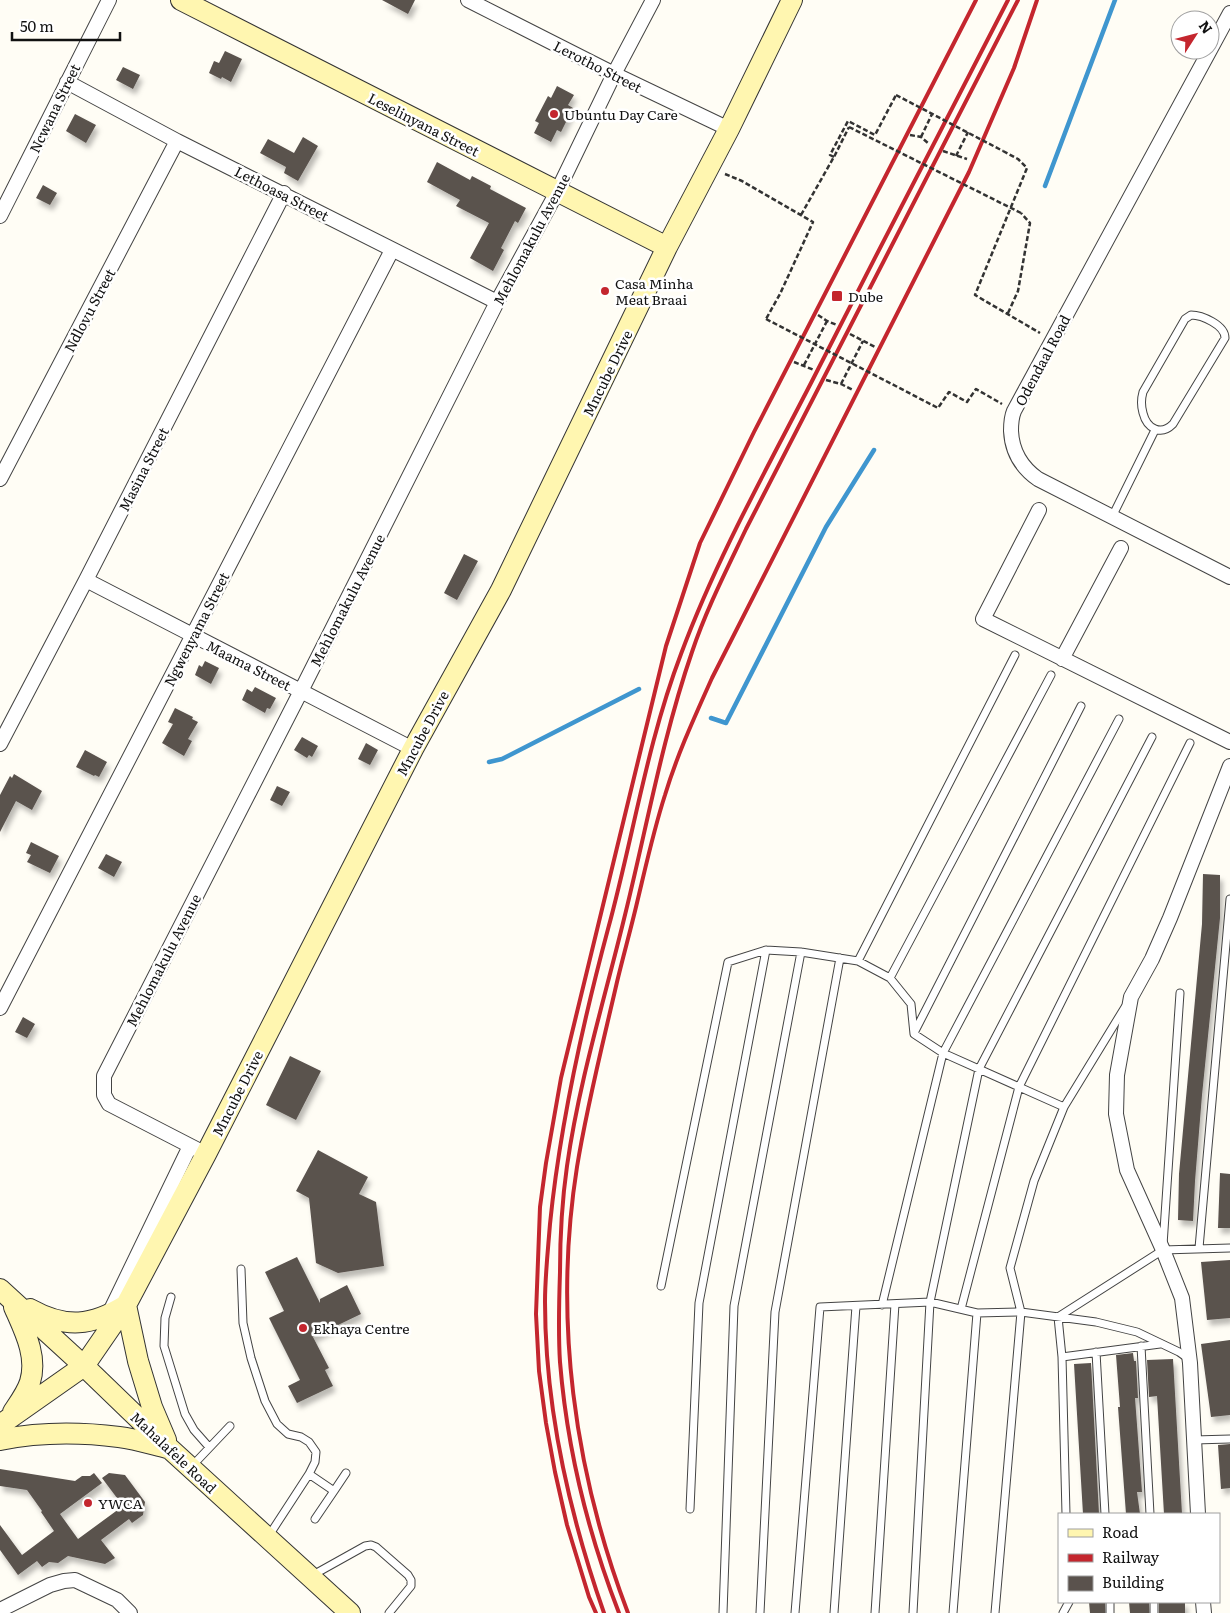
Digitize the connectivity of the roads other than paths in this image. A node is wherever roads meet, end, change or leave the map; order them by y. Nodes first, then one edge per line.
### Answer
1 (109, 0) edge
2 (181, 0) edge
3 (468, 0) edge
4 (653, 0) edge
5 (792, 0) edge
6 (1230, 13) edge
7 (1220, 32) edge
8 (1205, 60) edge
9 (614, 74) junction
10 (67, 82) junction
11 (728, 129) junction
12 (177, 141) junction
13 (557, 192) junction
14 (284, 194) junction
15 (0, 216) edge
16 (667, 248) junction
17 (392, 250) junction
18 (498, 302) junction
19 (1155, 430) junction
20 (0, 479) edge
21 (1039, 510) dead end
22 (1112, 517) junction
23 (1121, 548) dead end
24 (1230, 577) edge
25 (86, 580) junction
26 (193, 636) junction
27 (1015, 655) dead end
28 (1062, 659) junction
29 (1051, 675) dead end
30 (301, 691) junction
31 (1082, 706) dead end
32 (1119, 719) dead end
33 (1152, 737) dead end
34 (1230, 742) edge
35 (1190, 743) dead end
36 (0, 744) edge
37 (413, 749) junction
38 (1230, 766) edge
39 (1230, 899) edge
40 (766, 950) junction
41 (801, 952) junction
42 (840, 958) junction
43 (858, 961) junction
44 (890, 978) junction
45 (1180, 993) dead end
46 (1131, 997) junction
47 (0, 1008) edge
48 (914, 1034) junction
49 (943, 1053) junction
50 (979, 1069) junction
51 (1019, 1087) junction
52 (1064, 1107) junction
53 (198, 1150) junction
54 (1199, 1248) junction
55 (1230, 1248) edge
56 (1163, 1250) junction
57 (241, 1268) dead end
58 (661, 1286) dead end
59 (4, 1293) edge
60 (171, 1297) dead end
61 (930, 1302) junction
62 (882, 1304) junction
63 (895, 1304) junction
64 (126, 1305) junction
65 (856, 1306) junction
66 (961, 1309) junction
67 (1021, 1312) junction
68 (977, 1313) junction
69 (108, 1317) junction
70 (1058, 1317) junction
71 (1160, 1344) junction
72 (1141, 1346) junction
73 (1096, 1352) junction
74 (1062, 1357) junction
75 (1190, 1363) junction
76 (84, 1366) junction
77 (5, 1422) edge
78 (230, 1426) dead end
79 (1230, 1439) edge
80 (0, 1440) edge
81 (1194, 1440) junction
82 (169, 1448) junction
83 (209, 1448) junction
84 (191, 1467) junction
85 (346, 1473) dead end
86 (309, 1474) junction
87 (334, 1491) junction
88 (690, 1509) dead end
89 (1066, 1513) edge
90 (1105, 1513) edge
91 (1150, 1513) edge
92 (1198, 1513) edge
93 (315, 1518) dead end
94 (267, 1538) junction
95 (310, 1577) junction
96 (0, 1610) edge
97 (130, 1613) edge
98 (350, 1613) edge
99 (389, 1613) edge
100 (723, 1613) edge
101 (760, 1613) edge
102 (795, 1613) edge
103 (834, 1613) edge
104 (875, 1613) edge
105 (913, 1613) edge
106 (953, 1613) edge
107 (995, 1613) edge

1 - 10 street, Ncwana Street
2 - 13 street, Leselinyana Street
3 - 9 street, Lerotho Street
4 - 9 street, Mehlomakulu Avenue
5 - 11 street, Mncube Drive
6 - 7 street, Odendaal Road
8 - 22 street, Odendaal Road
9 - 11 street, Lerotho Street
9 - 13 street, Mehlomakulu Avenue
10 - 12 street, Lethoasa Street
10 - 15 street, Ncwana Street
11 - 16 street, Mncube Drive
12 - 14 street, Lethoasa Street
12 - 20 street, Ndlovu Street
13 - 16 street, Leselinyana Street
13 - 18 street, Mehlomakulu Avenue
14 - 17 street, Lethoasa Street
14 - 25 street, Masina Street
16 - 37 street, Mncube Drive
17 - 18 street, Lethoasa Street
17 - 26 street, Ngwenyama Street
18 - 30 street, Mehlomakulu Avenue
19 - 19 lane
19 - 22 lane
21 - 28 street
22 - 24 street, Odendaal Road
23 - 28 street
25 - 26 street, Maama Street
25 - 36 street, Masina Street
26 - 30 street, Maama Street
26 - 47 street, Ngwenyama Street
27 - 43 lane
28 - 34 street
29 - 44 lane
30 - 37 street, Maama Street
30 - 53 street, Mehlomakulu Avenue
31 - 48 lane
32 - 49 lane
33 - 50 lane
35 - 51 lane
37 - 53 street, Mncube Drive
38 - 46 street
39 - 54 lane
40 - 41 lane
40 - 58 lane
40 - 88 lane
41 - 42 lane
41 - 100 lane
42 - 43 lane
42 - 101 lane
43 - 44 lane
44 - 48 lane
45 - 56 lane
46 - 52 lane
46 - 56 street
48 - 49 lane
49 - 50 lane
49 - 62 lane
50 - 51 lane
50 - 61 lane
51 - 52 lane
51 - 66 lane
52 - 67 lane
53 - 64 street, Mncube Drive
53 - 69 street
54 - 55 lane
54 - 56 lane
56 - 70 lane
56 - 75 street
57 - 86 lane
59 - 69 street
59 - 76 street, Mahalafele Road
59 - 77 street
60 - 83 lane
61 - 63 lane
61 - 66 lane
61 - 105 lane
62 - 63 lane
62 - 65 lane
63 - 104 lane
64 - 69 street
64 - 76 street, Mncube Drive
64 - 82 street
65 - 102 lane
65 - 103 lane
66 - 68 lane
67 - 68 lane
67 - 70 lane
67 - 107 lane
68 - 106 lane
70 - 71 lane
70 - 74 lane
71 - 72 lane
71 - 75 lane
72 - 73 lane
72 - 91 lane
73 - 74 lane
73 - 90 lane
74 - 89 lane
75 - 81 street
76 - 77 street, Mncube Drive
76 - 82 street, Mahalafele Road
78 - 83 lane
79 - 81 lane
80 - 82 street
81 - 92 street
82 - 84 street, Mahalafele Road
83 - 84 lane
84 - 94 street, Mahalafele Road
85 - 87 lane
86 - 87 lane
86 - 94 lane
87 - 93 lane
94 - 95 street, Mahalafele Road
95 - 98 street, Mahalafele Road
95 - 99 lane
96 - 97 street

